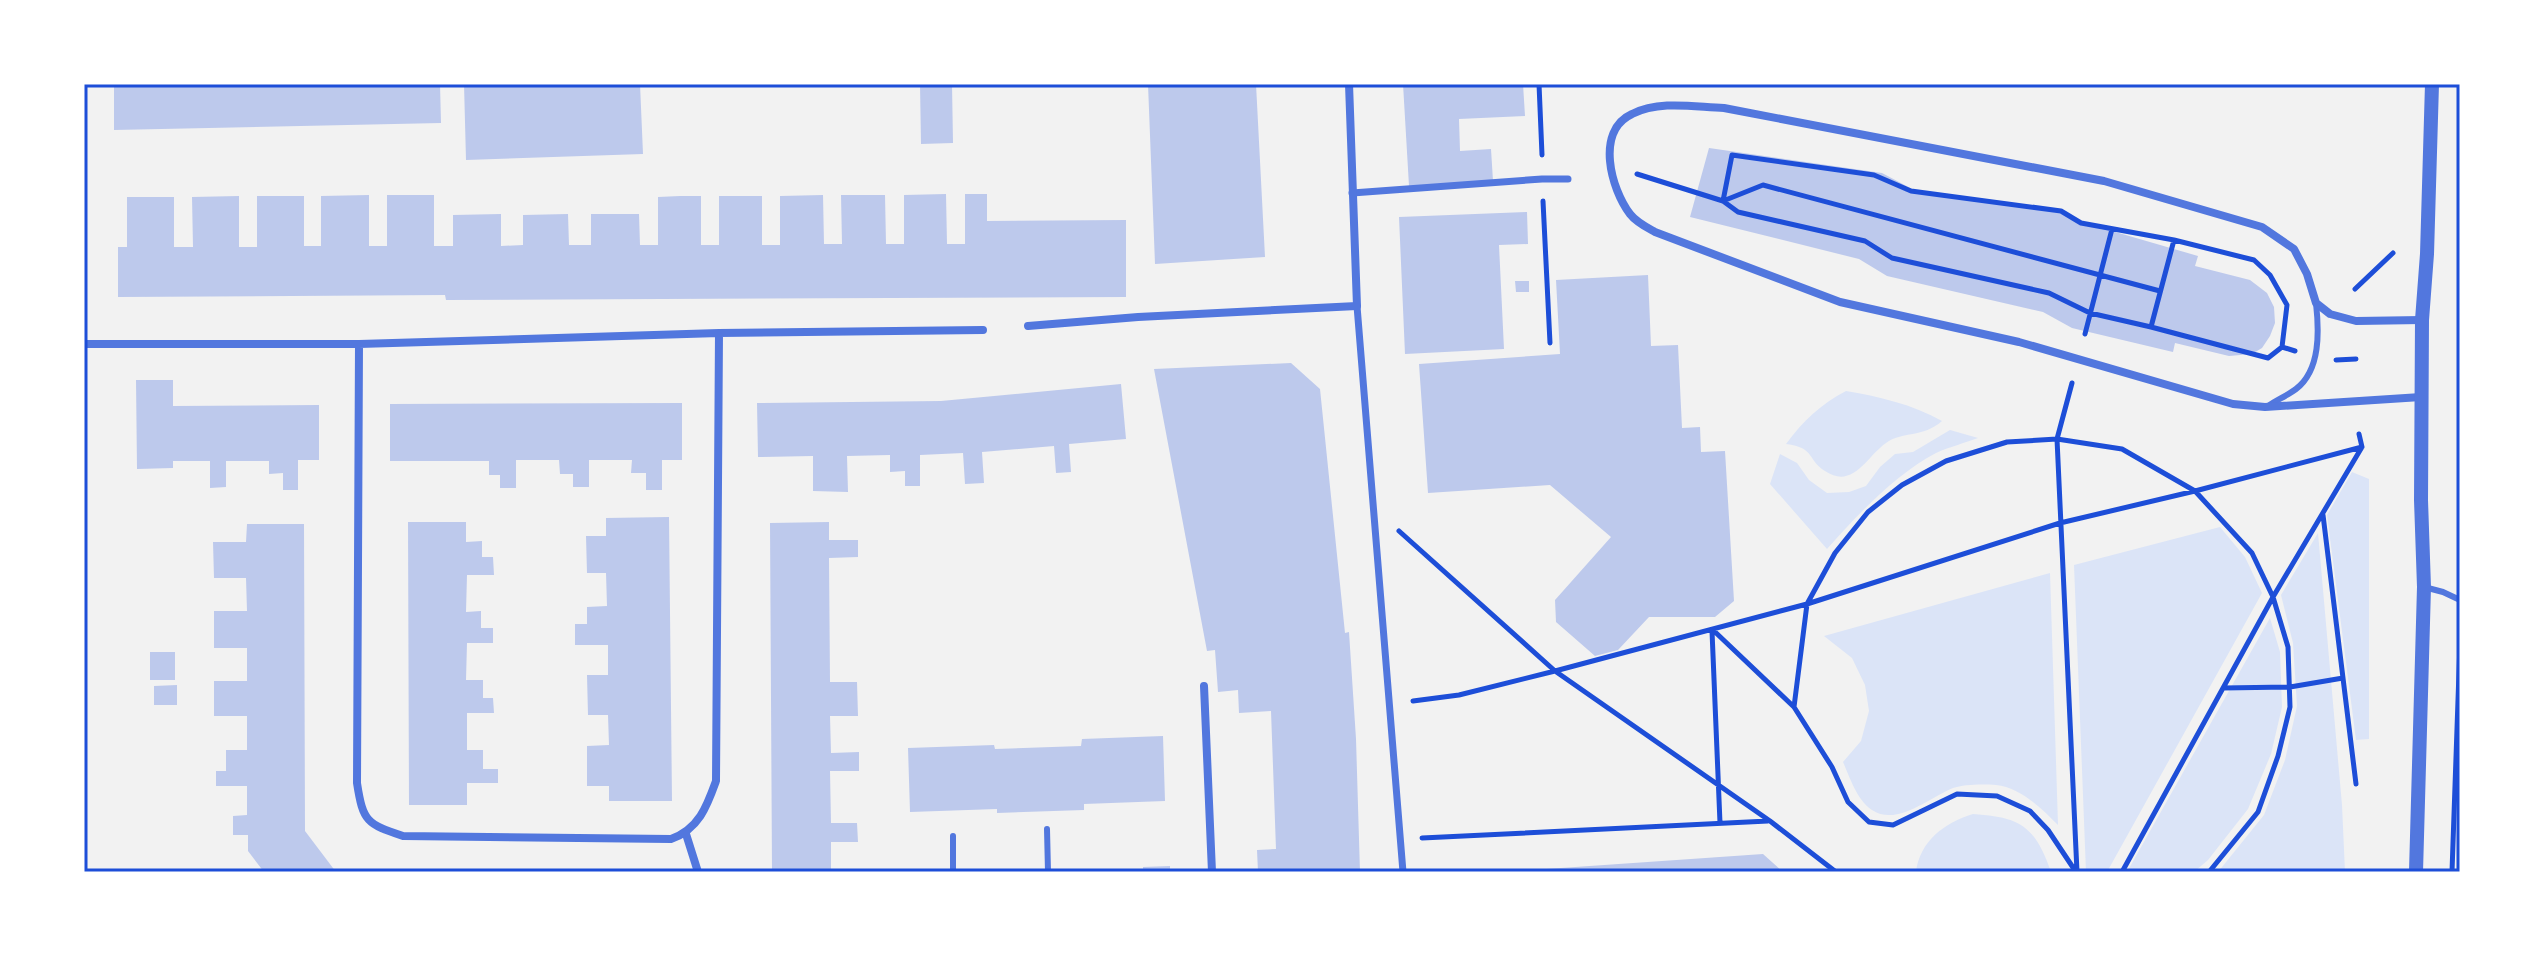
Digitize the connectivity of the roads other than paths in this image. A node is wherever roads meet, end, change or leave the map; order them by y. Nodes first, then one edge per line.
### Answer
1 (1349, 84) edge
2 (2432, 84) edge
3 (1568, 179) dead end
4 (1352, 193) junction
5 (2316, 303) junction
6 (1357, 306) junction
7 (2422, 320) junction
8 (1028, 326) dead end
9 (983, 330) dead end
10 (719, 333) junction
11 (84, 344) edge
12 (359, 344) junction
13 (2421, 397) junction
14 (2265, 407) junction
15 (2424, 587) junction
16 (2460, 600) edge
17 (1204, 686) dead end
18 (1047, 829) dead end
19 (686, 834) junction
20 (953, 836) dead end
21 (698, 872) edge
22 (953, 872) edge
23 (1048, 872) edge
24 (1212, 872) edge
25 (1403, 872) edge
26 (2416, 872) edge

1 - 4 street
2 - 7 street
3 - 4 street
4 - 6 street
5 - 7 street
5 - 14 lane
5 - 14 street
6 - 8 street
6 - 25 street
7 - 13 street
9 - 10 street
10 - 12 street
10 - 19 street
11 - 12 street
12 - 19 street
13 - 14 street
13 - 15 street
15 - 16 lane
15 - 26 street
17 - 24 street
18 - 23 lane
19 - 21 street
20 - 22 lane

